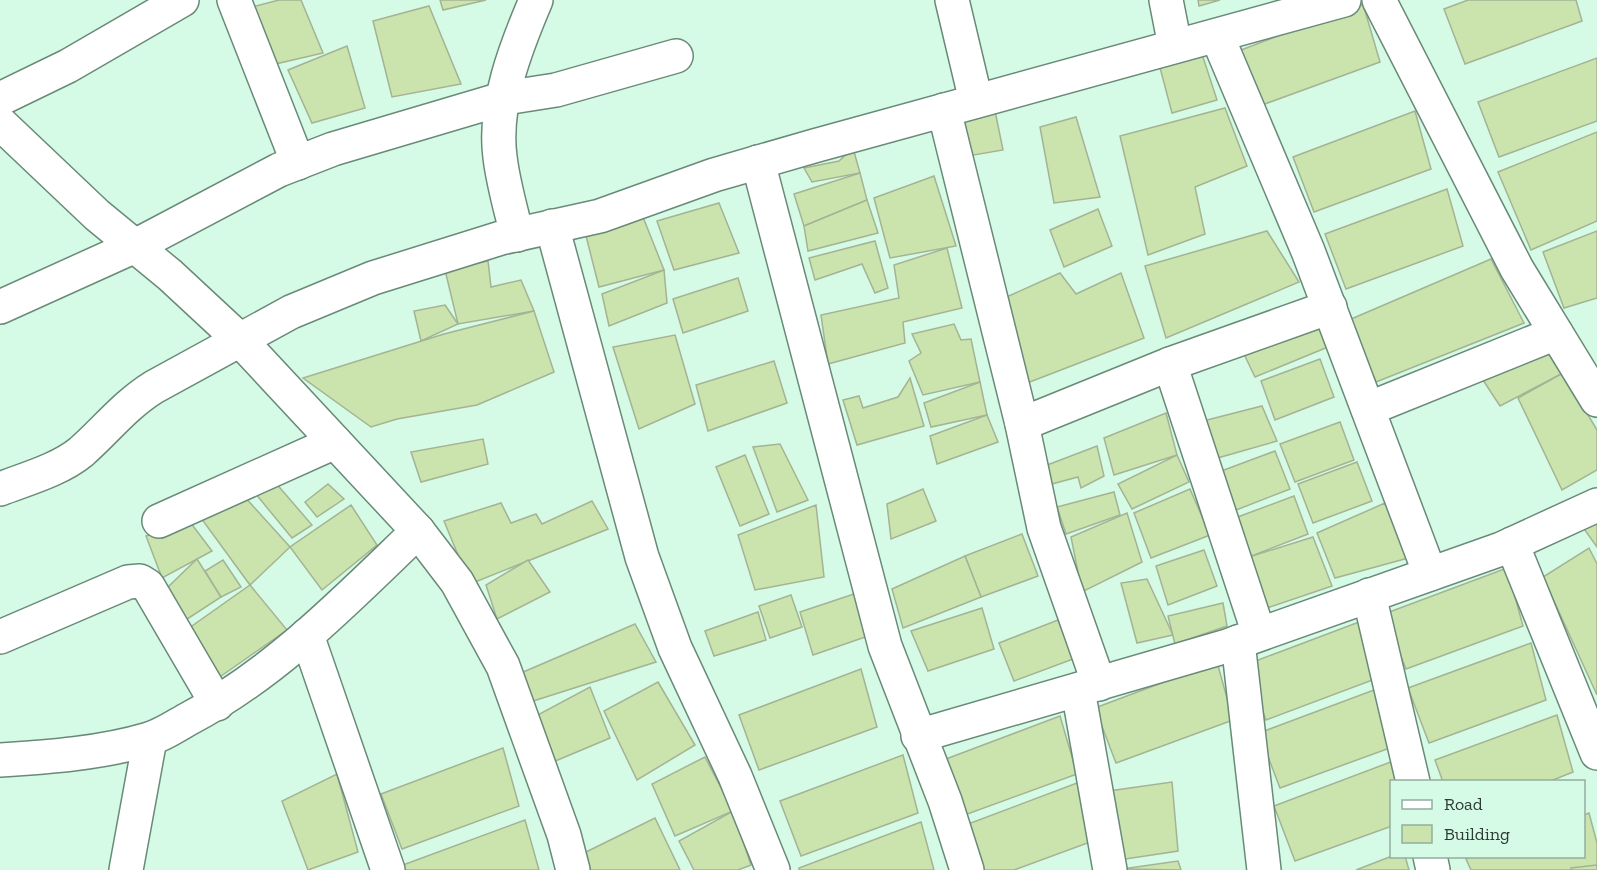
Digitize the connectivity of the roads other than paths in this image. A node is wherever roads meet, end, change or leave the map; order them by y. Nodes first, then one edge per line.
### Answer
1 (182, 0) edge
2 (234, 0) edge
3 (536, 0) edge
4 (952, 0) edge
5 (1166, 0) edge
6 (1344, 0) edge
7 (1379, 0) edge
8 (1217, 36) junction
9 (1175, 46) junction
10 (676, 56) dead end
11 (505, 98) junction
12 (0, 99) edge
13 (976, 101) junction
14 (944, 110) junction
15 (0, 123) edge
16 (758, 162) junction
17 (298, 163) junction
18 (552, 226) junction
19 (517, 235) junction
20 (135, 246) junction
21 (0, 307) edge
22 (1330, 307) junction
23 (1556, 333) junction
24 (240, 340) junction
25 (1170, 364) junction
26 (1597, 400) edge
27 (1368, 409) junction
28 (1022, 424) junction
29 (335, 441) junction
30 (0, 489) edge
31 (1597, 506) edge
32 (159, 521) dead end
33 (418, 531) junction
34 (1512, 544) junction
35 (1430, 574) junction
36 (1369, 595) junction
37 (308, 635) junction
38 (0, 637) edge
39 (1248, 638) junction
40 (1089, 687) junction
41 (217, 704) junction
42 (918, 736) junction
43 (150, 739) junction
44 (1597, 753) edge
45 (0, 760) edge
46 (1413, 780) edge
47 (126, 870) edge
48 (388, 870) edge
49 (573, 870) edge
50 (773, 870) edge
51 (967, 870) edge
52 (1110, 870) edge
53 (1264, 870) edge

1 - 12 street
2 - 17 street
3 - 11 street
4 - 13 street
5 - 9 street
6 - 8 street
7 - 23 street
8 - 9 street
8 - 22 street
9 - 13 street
10 - 11 street
11 - 17 street
11 - 19 street
13 - 14 street
14 - 16 street
14 - 28 street
15 - 20 street
16 - 18 street
16 - 42 street
17 - 20 street
18 - 19 street
18 - 50 street
19 - 24 street
20 - 21 street
20 - 24 street
22 - 25 street
22 - 27 street
23 - 26 street
23 - 27 street
24 - 29 street
24 - 30 street
25 - 28 street
25 - 39 street
27 - 35 street
28 - 40 street
29 - 32 street
29 - 33 street
31 - 34 street
33 - 37 street
33 - 49 street
34 - 35 street
34 - 44 street
35 - 36 street
36 - 39 street
36 - 46 street
37 - 41 street
37 - 48 street
38 - 41 street
39 - 40 street
39 - 53 street
40 - 42 street
40 - 52 street
41 - 43 street
42 - 51 street
43 - 45 street
43 - 47 street

